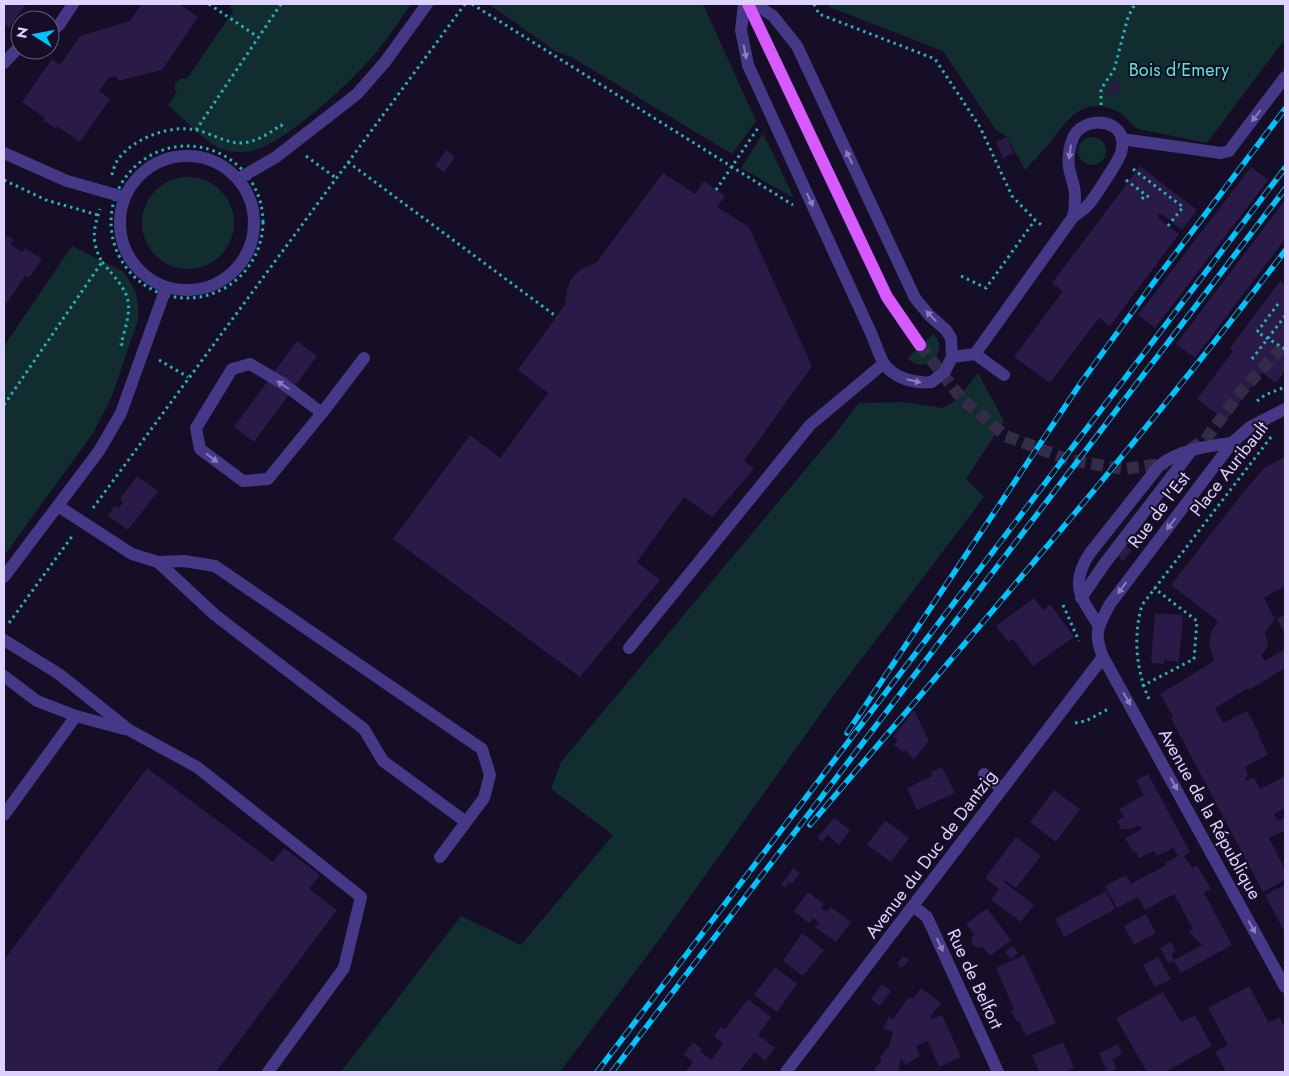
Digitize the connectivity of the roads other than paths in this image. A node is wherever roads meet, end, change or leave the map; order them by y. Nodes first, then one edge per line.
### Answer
1 (73, 4) edge
2 (426, 4) edge
3 (744, 4) edge
4 (748, 4) edge
5 (755, 4) edge
6 (60, 24) edge
7 (1285, 77) edge
8 (1122, 139) junction
9 (4, 153) edge
10 (242, 177) junction
11 (120, 196) junction
12 (1073, 217) junction
13 (165, 291) junction
14 (920, 345) tunnel mouth
15 (975, 354) junction
16 (952, 357) junction
17 (364, 358) dead end
18 (883, 364) junction
19 (1004, 374) dead end
20 (1285, 409) edge
21 (322, 413) junction
22 (1232, 443) junction
23 (1191, 451) junction
24 (58, 506) junction
25 (158, 562) junction
26 (4, 578) edge
27 (1080, 598) junction
28 (1099, 626) junction
29 (4, 640) edge
30 (628, 648) dead end
31 (1103, 657) junction
32 (4, 676) edge
33 (76, 716) junction
34 (129, 730) junction
35 (984, 774) dead end
36 (1002, 789) junction
37 (4, 815) edge
38 (466, 822) junction
39 (440, 857) dead end
40 (913, 906) junction
41 (1285, 987) edge
42 (268, 1072) edge
43 (786, 1072) edge
44 (998, 1072) edge

1 - 6 street
2 - 10 street
3 -> 18 street
4 - 14 main road
16 -> 5 street
7 -> 8 street
8 - 12 street
8 -> 12 street
9 - 11 street
10 - 11 street
10 - 13 street
11 - 13 street
12 - 15 street
13 - 24 street
15 - 16 street
15 - 19 street
18 -> 16 street
17 - 21 street
18 - 30 street
20 - 22 street, Rue de l'Est
21 -> 21 street
22 - 23 street
22 -> 28 street, Rue de l'Est
23 - 27 street
23 - 27 street
24 - 25 street
24 - 26 street
25 - 38 street
25 - 38 street
27 - 28 street
28 - 31 street
29 - 34 street
31 - 36 street, Avenue du Duc de Dantzig
31 -> 41 street, Avenue de la République
32 - 33 street
33 - 34 street
33 - 37 street
34 - 42 street
35 - 36 street
36 - 40 street, Avenue du Duc de Dantzig
38 - 39 street
40 - 43 street, Avenue du Duc de Dantzig
40 -> 44 street, Rue de Belfort

